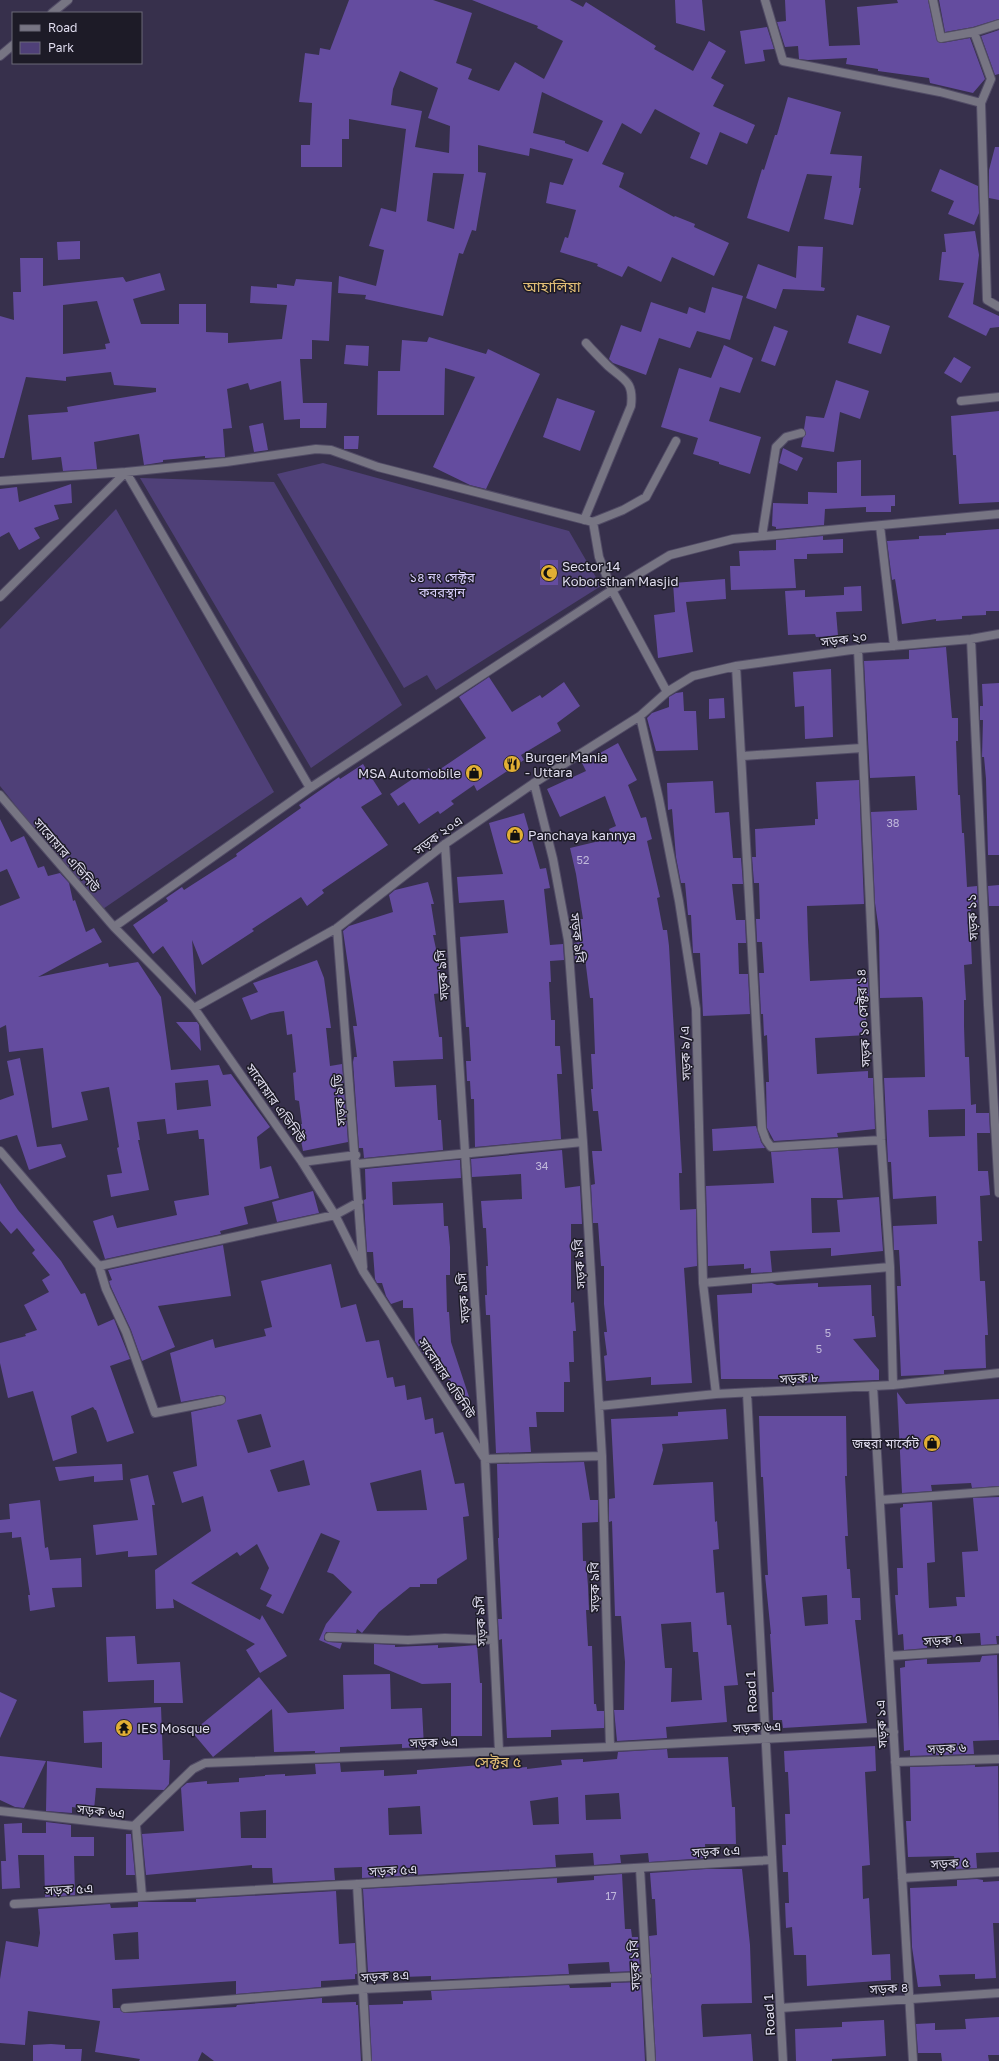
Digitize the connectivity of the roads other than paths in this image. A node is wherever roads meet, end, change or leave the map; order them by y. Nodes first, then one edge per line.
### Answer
1 (68, 0) edge
2 (766, 0) edge
3 (933, 0) edge
4 (53, 12) edge
5 (999, 24) edge
6 (974, 32) junction
7 (12, 47) edge
8 (0, 56) edge
9 (981, 103) junction
10 (999, 307) edge
11 (586, 343) dead end
12 (999, 397) edge
13 (961, 401) dead end
14 (801, 433) dead end
15 (676, 441) dead end
16 (126, 472) junction
17 (0, 481) edge
18 (999, 514) edge
19 (584, 520) junction
20 (593, 522) junction
21 (880, 526) junction
22 (762, 536) junction
23 (612, 590) junction
24 (0, 597) edge
25 (999, 634) edge
26 (971, 639) junction
27 (894, 646) junction
28 (858, 649) junction
29 (736, 666) junction
30 (693, 676) joint
31 (667, 692) junction
32 (640, 716) junction
33 (862, 748) junction
34 (743, 756) junction
35 (534, 783) junction
36 (310, 788) junction
37 (0, 795) edge
38 (445, 844) junction
39 (114, 927) junction
40 (337, 928) junction
41 (194, 1008) junction
42 (881, 1140) junction
43 (583, 1142) junction
44 (0, 1151) edge
45 (466, 1153) junction
46 (356, 1155) junction
47 (302, 1162) junction
48 (357, 1164) junction
49 (999, 1193) edge
50 (359, 1202) junction
51 (335, 1215) junction
52 (100, 1266) junction
53 (890, 1267) junction
54 (363, 1271) junction
55 (703, 1283) junction
56 (999, 1373) edge
57 (893, 1385) junction
58 (873, 1386) junction
59 (747, 1393) junction
60 (716, 1394) junction
61 (221, 1400) dead end
62 (599, 1406) junction
63 (602, 1456) junction
64 (485, 1460) junction
65 (999, 1491) edge
66 (880, 1500) junction
67 (329, 1637) dead end
68 (493, 1640) junction
69 (999, 1649) edge
70 (889, 1656) junction
71 (894, 1732) junction
72 (766, 1739) junction
73 (610, 1747) junction
74 (499, 1751) junction
75 (999, 1758) edge
76 (895, 1762) junction
77 (0, 1812) edge
78 (136, 1826) junction
79 (772, 1860) junction
80 (640, 1868) junction
81 (999, 1872) edge
82 (902, 1878) junction
83 (357, 1884) junction
84 (142, 1896) junction
85 (14, 1904) dead end
86 (647, 1976) junction
87 (362, 1989) junction
88 (999, 1993) edge
89 (909, 1998) junction
90 (125, 2008) dead end
91 (780, 2008) junction
92 (368, 2061) edge
93 (651, 2061) edge
94 (783, 2061) edge
95 (913, 2061) edge

1 - 4 street
2 - 9 street
3 - 6 street
5 - 6 street
6 - 9 street
7 - 8 street
9 - 10 street
11 - 19 street
12 - 13 street
14 - 22 street
15 - 20 street
16 - 17 street
16 - 19 street
16 - 24 street
16 - 36 street
18 - 21 street
19 - 20 street
20 - 23 street
21 - 22 street
21 - 27 street
22 - 23 street
23 - 31 street
23 - 36 street
25 - 26 street, সড়ক ২০
26 - 27 street, সড়ক ২০
26 - 49 street, সড়ক ১১
27 - 28 street, সড়ক ২০
28 - 29 street, সড়ক ২০
28 - 33 street, সড়ক ১০ সেক্টর ১৪
29 - 30 street, সড়ক ২০
29 - 34 street
30 - 31 street, সড়ক ২০এ
31 - 32 street, সড়ক ২০এ
32 - 35 street, সড়ক ২০এ
32 - 55 street, সড়ক ৯/এ
33 - 34 street
33 - 42 street, সড়ক ১০ সেক্টর ১৪
34 - 42 street
35 - 38 street, সড়ক ২০এ
35 - 43 street, সড়ক ৯বি
36 - 39 street
37 - 39 street, সারোয়ার এভিনিউ
38 - 40 street, সড়ক ২০এ
38 - 45 street, সড়ক ৯সি
39 - 41 street, সারোয়ার এভিনিউ
40 - 41 street, সড়ক ২০এ
40 - 46 street, সড়ক ৯ডি
41 - 47 street, সারোয়ার এভিনিউ
42 - 53 street, সড়ক ১০ সেক্টর ১৪
43 - 45 street
43 - 62 street, সড়ক ৯বি
44 - 52 street
45 - 48 street
45 - 64 street, সড়ক ৯সি
46 - 47 street
46 - 48 street, সড়ক ৯ডি
47 - 51 street, সারোয়ার এভিনিউ
48 - 50 street, সড়ক ৯ডি
50 - 51 street
50 - 54 street, সড়ক ৯ডি
51 - 52 street
51 - 54 street, সারোয়ার এভিনিউ
52 - 61 street
53 - 55 street
53 - 57 street, সড়ক ১০ সেক্টর ১৪
54 - 64 street, সারোয়ার এভিনিউ
55 - 60 street, সড়ক ৯/এ
56 - 57 street, সড়ক ৮
57 - 58 street, সড়ক ৮
58 - 59 street, সড়ক ৮
58 - 66 street, সড়ক ১এ
59 - 60 street, সড়ক ৮
59 - 72 street, Road 1
60 - 62 street, সড়ক ৮
62 - 63 street, সড়ক ৯বি
63 - 64 street
63 - 73 street, সড়ক ৯বি
64 - 68 street, সড়ক ৯সি
65 - 66 street
66 - 70 street, সড়ক ১এ
67 - 68 street
68 - 74 street, সড়ক ৯সি
69 - 70 street, সড়ক ৭
70 - 71 street, সড়ক ১এ
71 - 72 street, সড়ক ৬এ
71 - 76 street, সড়ক ১এ
72 - 73 street, সড়ক ৬এ
72 - 79 street, Road 1
73 - 74 street, সড়ক ৬এ
74 - 78 street, সড়ক ৬এ
75 - 76 street, সড়ক ৬
76 - 82 street, সড়ক ১এ
77 - 78 street, সড়ক ৬এ
78 - 84 street
79 - 80 street, সড়ক ৫এ
79 - 91 street, Road 1
80 - 83 street, সড়ক ৫এ
80 - 86 street, সড়ক ১বি
81 - 82 street, সড়ক ৫
82 - 89 street, সড়ক ১এ
83 - 84 street, সড়ক ৫এ
83 - 87 street
84 - 85 street, সড়ক ৫এ
86 - 87 street, সড়ক ৪এ
86 - 93 street, সড়ক ১বি
87 - 90 street, সড়ক ৪এ
87 - 92 street
88 - 89 street, সড়ক ৪
89 - 91 street, সড়ক ৪
89 - 95 street, সড়ক ১এ
91 - 94 street, Road 1

